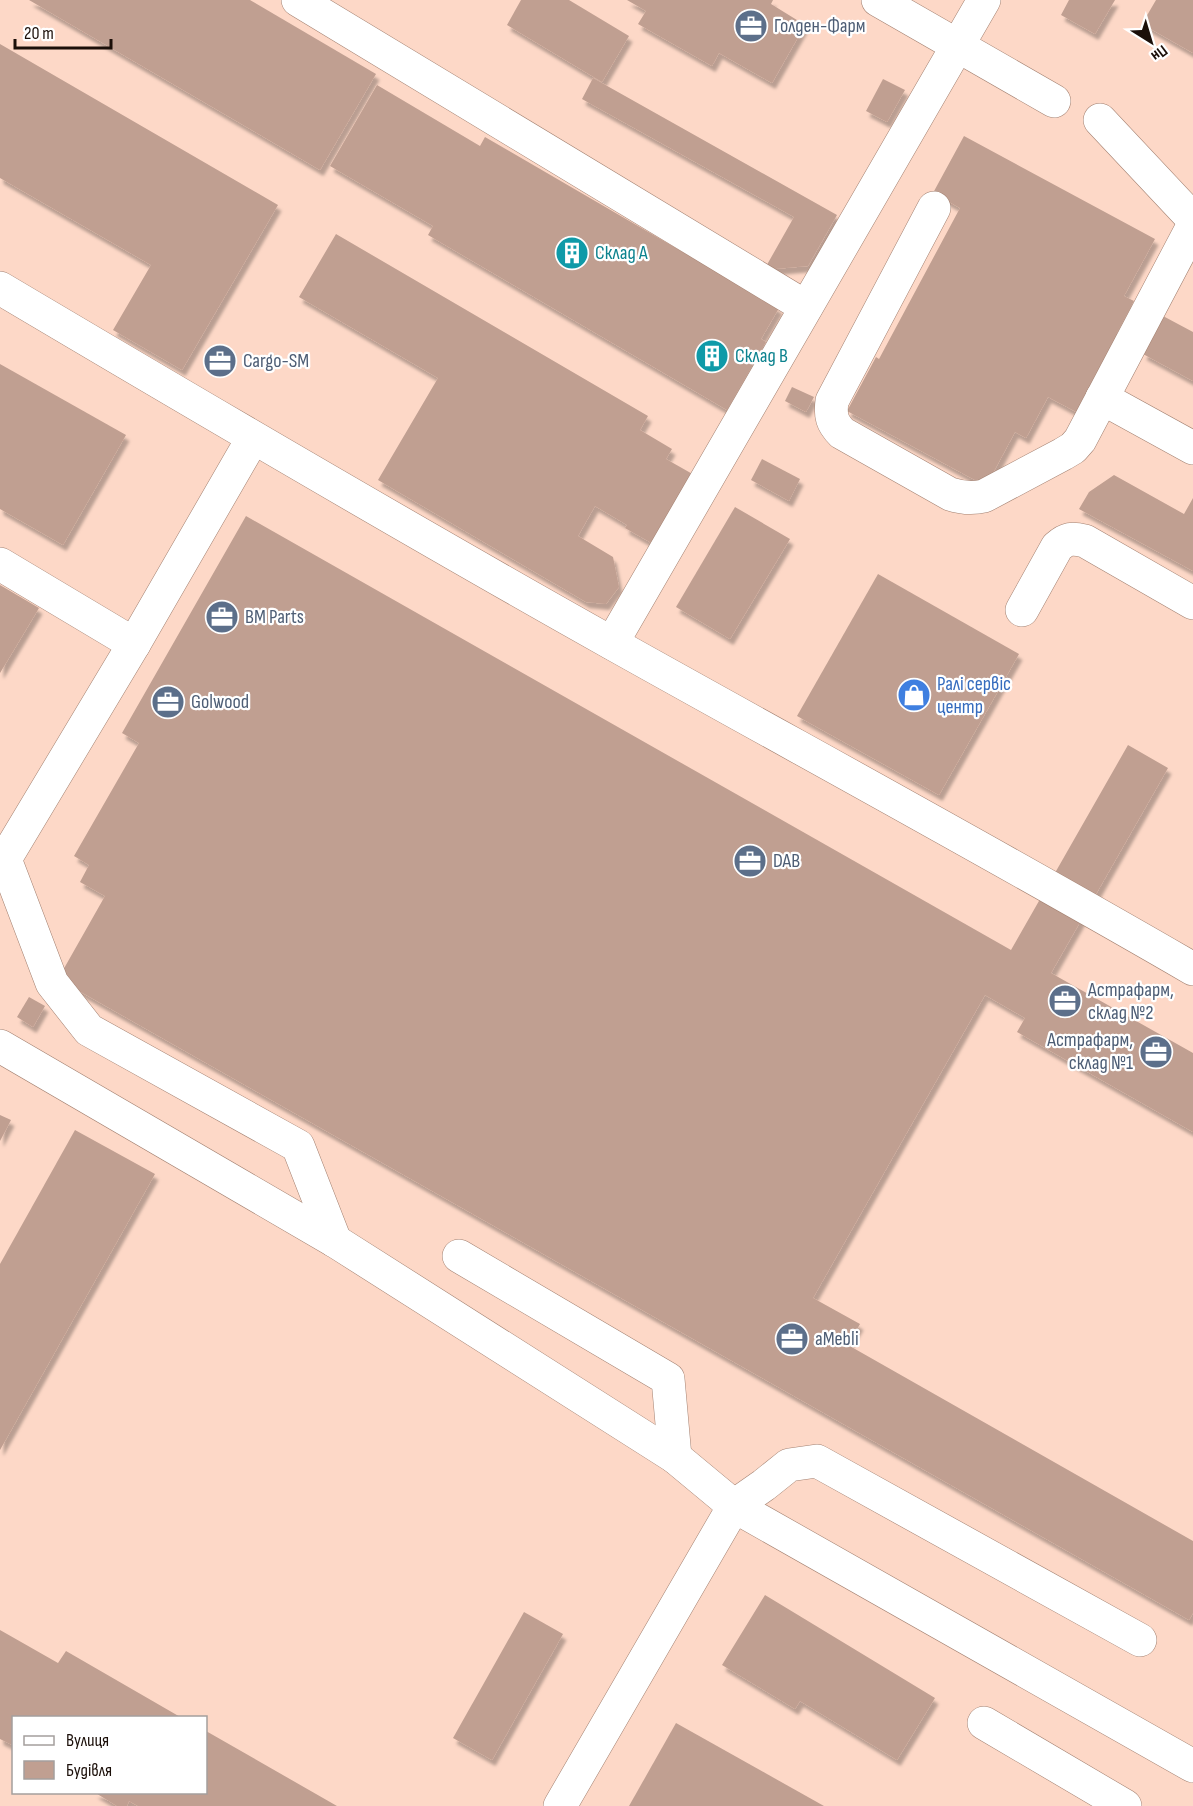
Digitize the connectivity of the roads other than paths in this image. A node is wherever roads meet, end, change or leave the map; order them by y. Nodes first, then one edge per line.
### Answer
1 (298, 0) edge
2 (878, 0) edge
3 (984, 0) edge
4 (958, 46) junction
5 (1054, 101) dead end
6 (1100, 120) dead end
7 (934, 208) dead end
8 (1193, 219) edge
9 (1193, 226) edge
10 (0, 288) edge
11 (806, 307) junction
12 (1102, 398) junction
13 (253, 438) junction
14 (1193, 448) edge
15 (0, 564) edge
16 (1193, 603) edge
17 (1023, 610) dead end
18 (612, 643) junction
19 (134, 644) junction
20 (1193, 969) edge
21 (0, 1046) edge
22 (335, 1241) junction
23 (459, 1256) dead end
24 (675, 1457) junction
25 (734, 1506) junction
26 (1140, 1640) dead end
27 (984, 1723) dead end
28 (1193, 1766) edge
29 (560, 1806) edge
30 (1125, 1806) edge

1 - 11 lane
2 - 4 lane
3 - 4 lane
4 - 5 lane
4 - 11 lane
6 - 8 lane
7 - 12 lane
9 - 12 lane
10 - 13 lane
11 - 18 lane
12 - 14 lane
13 - 18 lane
13 - 19 lane
15 - 19 lane
16 - 17 lane
18 - 20 lane
19 - 22 lane
21 - 22 lane
22 - 24 lane
23 - 24 lane
24 - 25 lane
25 - 26 lane
25 - 28 lane
25 - 29 lane
27 - 30 lane

